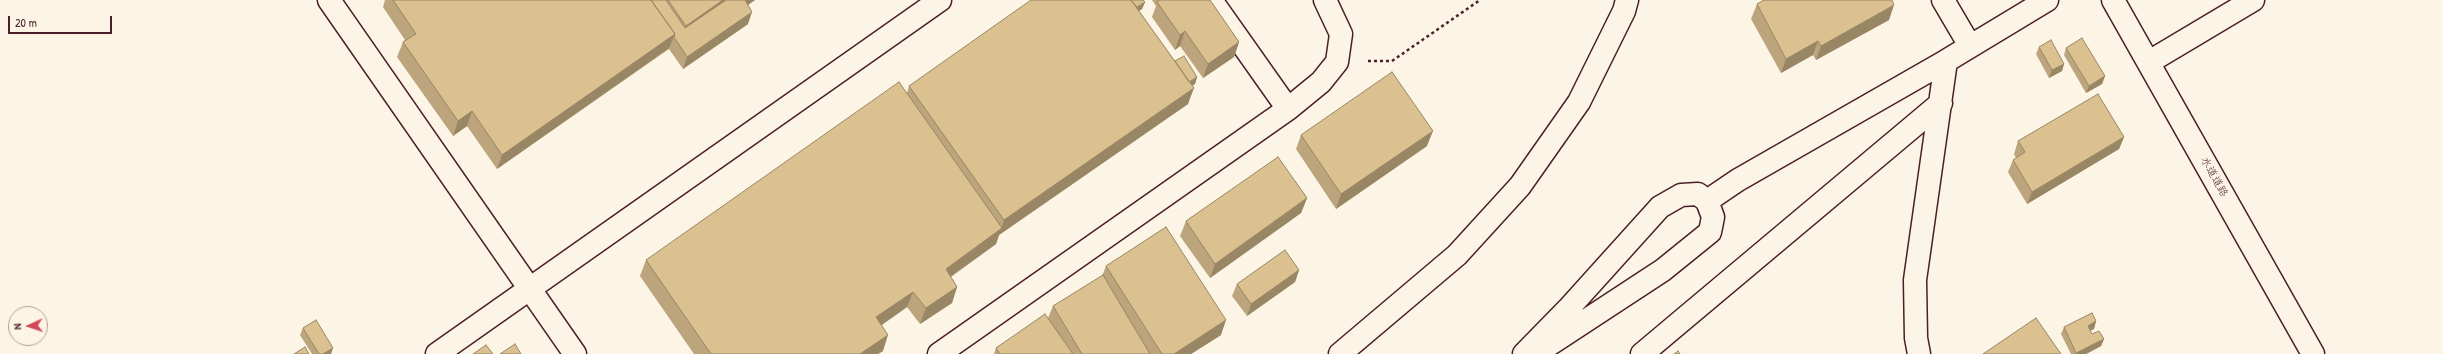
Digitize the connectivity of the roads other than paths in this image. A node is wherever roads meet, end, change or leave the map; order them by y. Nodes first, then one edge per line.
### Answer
1 (329, 0) edge
2 (940, 0) edge
3 (1211, 0) edge
4 (1325, 0) edge
5 (1627, 0) edge
6 (1944, 0) edge
7 (2046, 0) edge
8 (2113, 0) edge
9 (2253, 0) edge
10 (1970, 46) junction
11 (1946, 61) junction
12 (2149, 62) junction
13 (1941, 103) junction
14 (1288, 109) junction
15 (1707, 201) junction
16 (529, 289) junction
17 (437, 354) edge
18 (574, 354) edge
19 (939, 354) edge
20 (1340, 354) edge
21 (1524, 354) edge
22 (1535, 354) edge
23 (1642, 354) edge
24 (1919, 354) edge
25 (2313, 354) edge

1 - 16 street
2 - 16 street
3 - 14 street
4 - 14 street
5 - 20 street
6 - 10 street
7 - 10 street
8 - 12 street, 水道道路
9 - 12 street
10 - 11 street
11 - 13 street
11 - 15 street
12 - 25 street, 水道道路
13 - 23 street
13 - 24 street
14 - 19 street
15 - 21 street
15 - 22 street
16 - 17 street
16 - 18 street

